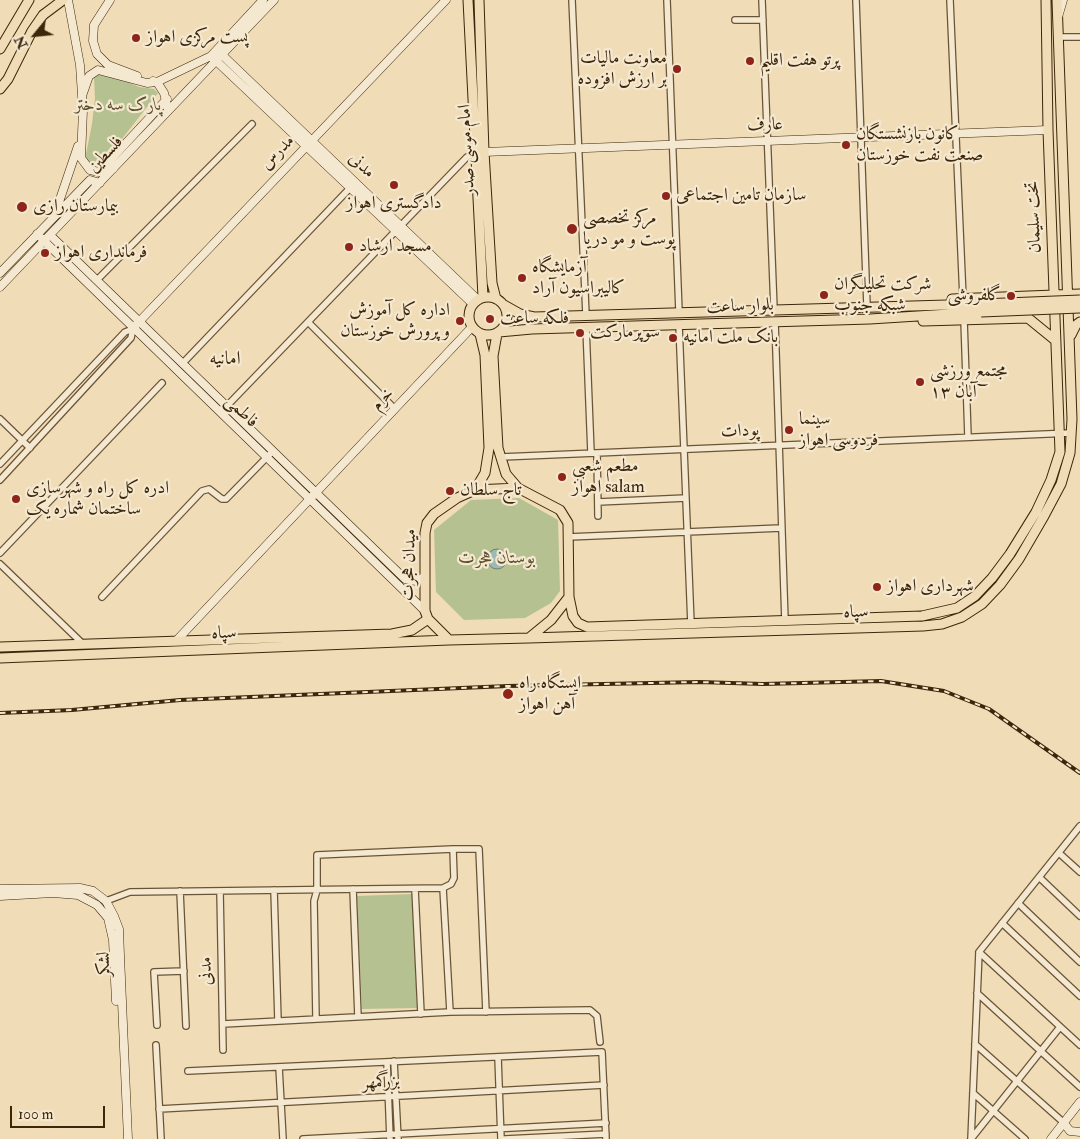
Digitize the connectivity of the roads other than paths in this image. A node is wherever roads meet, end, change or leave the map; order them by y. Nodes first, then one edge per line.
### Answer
1 (29, 0) edge
2 (63, 0) edge
3 (68, 0) edge
4 (110, 0) edge
5 (263, 0) edge
6 (274, 0) edge
7 (446, 0) edge
8 (468, 0) edge
9 (479, 0) edge
10 (572, 0) edge
11 (667, 0) edge
12 (762, 0) edge
13 (856, 0) edge
14 (950, 0) edge
15 (1057, 0) edge
16 (1063, 0) edge
17 (1046, 1) edge
18 (1058, 19) junction
19 (735, 20) dead end
20 (763, 20) junction
21 (1059, 37) junction
22 (1080, 37) edge
23 (0, 49) edge
24 (216, 56) junction
25 (157, 82) junction
26 (0, 89) edge
27 (82, 96) junction
28 (166, 98) junction
29 (168, 110) junction
30 (252, 124) dead end
31 (1048, 130) junction
32 (956, 134) junction
33 (81, 137) junction
34 (861, 138) junction
35 (768, 141) junction
36 (309, 143) junction
37 (673, 145) junction
38 (579, 149) junction
39 (480, 153) junction
40 (113, 169) junction
41 (98, 172) junction
42 (100, 183) junction
43 (350, 188) junction
44 (50, 220) junction
45 (399, 228) junction
46 (37, 234) junction
47 (47, 238) junction
48 (0, 273) edge
49 (96, 280) junction
50 (0, 287) edge
51 (1068, 294) junction
52 (1080, 294) edge
53 (1054, 295) junction
54 (1002, 297) junction
55 (496, 298) junction
56 (963, 298) junction
57 (478, 300) junction
58 (1080, 300) edge
59 (504, 305) junction
60 (867, 306) junction
61 (981, 308) junction
62 (1080, 308) edge
63 (774, 309) junction
64 (679, 312) junction
65 (586, 315) junction
66 (870, 319) junction
67 (1004, 319) junction
68 (964, 320) junction
69 (139, 322) junction
70 (308, 322) junction
71 (775, 322) junction
72 (1080, 322) edge
73 (679, 325) junction
74 (472, 327) junction
75 (586, 327) junction
76 (133, 329) junction
77 (498, 333) junction
78 (480, 334) junction
79 (1069, 338) junction
80 (1055, 340) junction
81 (182, 364) junction
82 (162, 383) dead end
83 (227, 406) junction
84 (395, 409) junction
85 (221, 413) junction
86 (0, 419) edge
87 (1071, 433) junction
88 (1059, 434) junction
89 (968, 437) junction
90 (22, 441) junction
91 (779, 445) junction
92 (30, 448) junction
93 (684, 449) junction
94 (273, 451) junction
95 (594, 453) junction
96 (266, 457) junction
97 (501, 457) junction
98 (0, 464) edge
99 (0, 480) edge
100 (518, 488) junction
101 (475, 490) junction
102 (316, 493) junction
103 (686, 498) junction
104 (310, 500) junction
105 (598, 502) junction
106 (598, 516) dead end
107 (782, 528) junction
108 (687, 530) junction
109 (568, 537) junction
110 (0, 553) edge
111 (0, 564) edge
112 (425, 577) junction
113 (102, 597) dead end
114 (569, 597) junction
115 (426, 615) junction
116 (785, 621) junction
117 (691, 624) junction
118 (692, 635) junction
119 (529, 638) junction
120 (449, 640) junction
121 (176, 641) junction
122 (83, 644) junction
123 (0, 647) edge
124 (0, 658) edge
125 (1080, 826) edge
126 (453, 849) junction
127 (1059, 853) junction
128 (1080, 872) edge
129 (1039, 877) junction
130 (415, 888) junction
131 (443, 888) junction
132 (0, 889) edge
133 (353, 889) junction
134 (274, 890) junction
135 (317, 890) junction
136 (180, 891) junction
137 (220, 891) junction
138 (0, 896) edge
139 (106, 901) junction
140 (1018, 903) junction
141 (1080, 916) edge
142 (1002, 923) junction
143 (979, 952) junction
144 (1080, 962) edge
145 (184, 971) junction
146 (977, 993) junction
147 (1080, 996) edge
148 (450, 1012) junction
149 (486, 1012) junction
150 (421, 1014) junction
151 (358, 1017) junction
152 (316, 1019) junction
153 (278, 1021) junction
154 (223, 1024) junction
155 (157, 1025) dead end
156 (186, 1026) dead end
157 (1060, 1027) junction
158 (600, 1042) dead end
159 (975, 1044) junction
160 (156, 1045) dead end
161 (1080, 1045) edge
162 (224, 1050) dead end
163 (1041, 1052) junction
164 (498, 1057) junction
165 (394, 1061) junction
166 (386, 1062) junction
167 (280, 1067) junction
168 (188, 1071) dead end
169 (1017, 1082) junction
170 (604, 1085) junction
171 (1080, 1087) edge
172 (499, 1092) junction
173 (973, 1093) junction
174 (388, 1097) junction
175 (396, 1097) junction
176 (1080, 1102) edge
177 (281, 1103) junction
178 (159, 1109) junction
179 (993, 1111) junction
180 (1063, 1122) junction
181 (606, 1124) junction
182 (501, 1129) junction
183 (1080, 1132) edge
184 (390, 1137) edge
185 (398, 1137) edge
186 (606, 1137) edge
187 (124, 1139) edge
188 (128, 1139) edge
189 (161, 1139) edge
190 (283, 1139) edge
191 (303, 1139) edge
192 (501, 1139) edge
193 (506, 1139) edge
194 (971, 1139) edge
195 (1025, 1139) edge
196 (1051, 1139) edge

1 - 23 main road
2 - 26 main road
3 - 27 street
4 - 25 street
5 - 24 street, فلسطین
6 - 24 street, فلسطین
7 - 36 street, مدرس
8 - 39 main road, امام موسی صدر
9 - 39 main road, امام موسی صدر
10 - 38 street
11 - 37 street
12 - 20 street
13 - 34 street
14 - 32 street
15 - 18 main road, تخت سلیمان
16 - 18 street
17 - 31 main road, تخت سلیمان
18 - 21 main road, تخت سلیمان
19 - 20 street
20 - 35 street
21 - 22 street
21 - 51 main road, تخت سلیمان
24 - 25 street
24 - 29 street, فلسطین
24 - 36 street, مدنی
25 - 27 street
25 - 28 street
27 - 33 street
28 - 29 street
28 - 41 street
29 - 40 street, فلسطین
30 - 49 street
31 - 32 street, عارف
31 - 53 main road, تخت سلیمان
32 - 34 street, عارف
32 - 56 street
33 - 41 street
33 - 44 street
34 - 35 street, عارف
34 - 60 street
35 - 37 street, عارف
35 - 63 street
36 - 43 street, مدنی
36 - 45 street, مدنی
36 - 69 street, مدرس
37 - 38 street, عارف
37 - 64 street
38 - 39 street, عارف
38 - 65 street
39 - 45 street
39 - 55 main road, امام موسی صدر
39 - 57 main road, امام موسی صدر
40 - 41 street
40 - 42 street, فلسطین
42 - 44 street, فلسطین
42 - 47 street, فلسطین
43 - 45 street, مدنی
43 - 81 street
44 - 46 street, فلسطین
45 - 57 street, مدنی
45 - 70 street
46 - 47 street, فاطمی
46 - 48 street, فلسطین
47 - 49 street, فاطمی
47 - 50 street, فلسطین
47 - 76 street, فاطمی
49 - 69 street, فاطمی
51 - 52 main road
51 - 53 main road
51 - 79 main road, تخت سلیمان
53 - 54 main road
53 - 80 main road, تخت سلیمان
54 - 56 main road
54 - 67 main road
55 - 57 main road
55 - 59 main road
56 - 60 main road
57 - 74 main road
58 - 61 main road, bridge
59 - 65 main road, بلوار ساعت
59 - 77 main road
60 - 61 main road, بلوار ساعت
60 - 63 main road, بلوار ساعت
61 - 62 main road, bridge
61 - 66 main road, بلوار ساعت
63 - 64 main road, بلوار ساعت
64 - 65 main road, بلوار ساعت
66 - 68 main road
66 - 71 main road, بلوار ساعت
67 - 68 main road
67 - 80 main road
68 - 89 street
69 - 76 street, مدرس
69 - 81 street, فاطمی
70 - 83 street
70 - 84 street
71 - 73 main road, بلوار ساعت
71 - 91 street
72 - 79 main road
73 - 75 main road, بلوار ساعت
73 - 93 street
74 - 78 main road
74 - 84 street, خرم
75 - 77 main road, بلوار ساعت
75 - 95 street
76 - 85 street, فاطمی
76 - 90 street, مدرس
76 - 92 street, مدرس
77 - 78 main road
77 - 97 main road
78 - 101 main road
79 - 87 main road, تخت سلیمان
80 - 88 main road, تخت سلیمان
81 - 83 street, فاطمی
82 - 110 street
83 - 85 street
83 - 94 street, فاطمی
84 - 102 street, خرم
85 - 96 street, فاطمی
86 - 90 street
87 - 88 street, پودات
87 - 118 main road, سپاه
88 - 89 street, پودات
88 - 116 main road, سپاه
89 - 91 street, پودات
90 - 92 street
90 - 98 street, مدرس
91 - 93 street, پودات
91 - 107 street
92 - 99 street, مدرس
93 - 95 street, پودات
93 - 103 street
94 - 96 street
94 - 102 street, فاطمی
95 - 97 street, پودات
95 - 105 street
96 - 104 street, فاطمی
96 - 113 street
97 - 100 main road
100 - 101 main road, میدان هجرت
100 - 109 main road
101 - 112 main road, میدان هجرت
102 - 104 street, خرم
102 - 112 street, فاطمی
103 - 105 street
103 - 108 street
104 - 115 street, فاطمی
104 - 121 street
105 - 106 street
107 - 108 street
107 - 116 street
108 - 109 street
108 - 117 street
109 - 114 main road
111 - 122 street
112 - 115 main road, میدان هجرت
114 - 117 main road, سپاه
114 - 119 main road
115 - 120 main road, میدان هجرت
115 - 121 main road, سپاه
116 - 117 main road, سپاه
117 - 118 main road
118 - 119 main road, سپاه
119 - 120 main road
120 - 124 main road, سپاه
121 - 122 main road, سپاه
122 - 123 main road, سپاه
125 - 127 street
126 - 131 street
126 - 135 street
126 - 149 street
127 - 128 street
127 - 129 street
129 - 140 street
129 - 141 street
130 - 131 street
130 - 133 street
130 - 150 street
131 - 148 street
132 - 139 street
133 - 135 street
133 - 151 street
134 - 135 street
134 - 137 street
134 - 153 street
135 - 152 street
136 - 137 street
136 - 139 street
136 - 145 street
137 - 154 street, مدنی
138 - 187 street, لشکر
139 - 188 street, لشکر
140 - 142 street
140 - 144 street
142 - 143 street
142 - 147 street
143 - 146 street
143 - 157 street
145 - 155 street
145 - 156 street
146 - 159 street
146 - 163 street
148 - 149 street
148 - 150 street
149 - 158 street
150 - 151 street
151 - 152 street
152 - 153 street
153 - 154 street
154 - 162 street, مدنی
157 - 161 street
157 - 163 street
159 - 169 street
159 - 173 street
160 - 178 street
163 - 169 street
163 - 171 street
164 - 165 street
164 - 170 street
164 - 172 street
165 - 166 street
165 - 175 street
166 - 167 street
166 - 174 street
167 - 168 street
167 - 177 street
169 - 179 street
169 - 180 street
170 - 172 street, بزرگمهر
170 - 181 street
172 - 175 street, بزرگمهر
172 - 182 street
173 - 179 street
173 - 194 street
174 - 175 street, بزرگمهر
174 - 177 street, بزرگمهر
174 - 184 street
175 - 185 street
176 - 180 street
177 - 178 street, بزرگمهر
177 - 190 street
178 - 189 street
179 - 194 street
179 - 195 street
180 - 183 street
180 - 196 street
181 - 182 street
181 - 186 street
182 - 185 street
182 - 192 street
184 - 185 street
184 - 191 street
186 - 193 street

